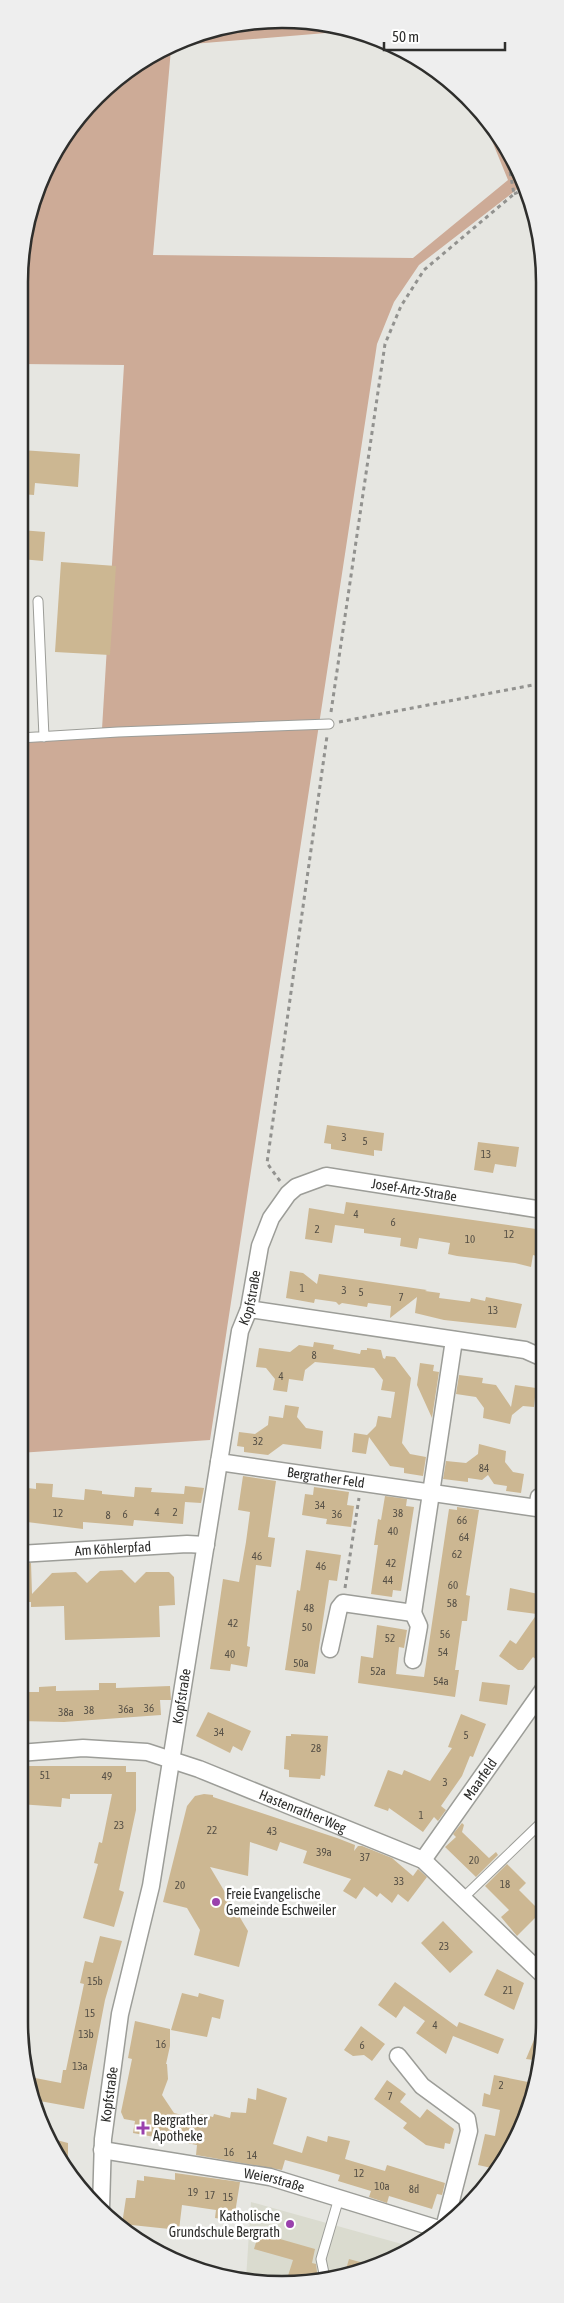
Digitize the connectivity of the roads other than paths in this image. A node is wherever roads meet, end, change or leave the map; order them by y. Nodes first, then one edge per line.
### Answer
1 (38, 601) dead end
2 (329, 724) road end
3 (44, 737) junction
4 (28, 738) edge
5 (288, 1194) joint
6 (536, 1209) edge
7 (249, 1309) junction
8 (454, 1340) junction
9 (536, 1355) edge
10 (220, 1462) junction
11 (431, 1493) junction
12 (536, 1508) edge
13 (206, 1546) junction
14 (28, 1553) edge
15 (413, 1613) junction
16 (330, 1649) dead end
17 (413, 1660) dead end
18 (536, 1705) edge
19 (28, 1752) edge
20 (171, 1760) junction
21 (536, 1828) edge
22 (423, 1860) junction
23 (463, 1898) junction
24 (536, 1968) edge
25 (398, 2056) dead end
26 (102, 2150) junction
27 (339, 2198) junction
28 (101, 2200) edge
29 (444, 2217) edge
30 (431, 2227) edge
31 (324, 2272) edge

1 - 3 lane
2 - 3 lane
3 - 4 lane
5 - 6 street, Josef-Artz-Straße
5 - 7 street, Kopfstraße
7 - 8 street
7 - 10 street, Kopfstraße
8 - 9 street
8 - 11 street
10 - 11 street, Bergrather Feld
10 - 13 street, Kopfstraße
11 - 12 street, Bergrather Feld
11 - 15 street
13 - 14 street, Am Köhlerpfad
13 - 20 street, Kopfstraße
15 - 16 street
15 - 17 street
18 - 22 street, Maarfeld
19 - 20 street, Hastenrather Weg
20 - 22 street, Hastenrather Weg
20 - 26 street, Kopfstraße
21 - 23 lane
22 - 23 street, Hastenrather Weg
23 - 24 street, Hastenrather Weg
25 - 29 street
26 - 27 street, Weierstraße
26 - 28 street, Kopfstraße
27 - 30 street, Weierstraße
27 - 31 lane

